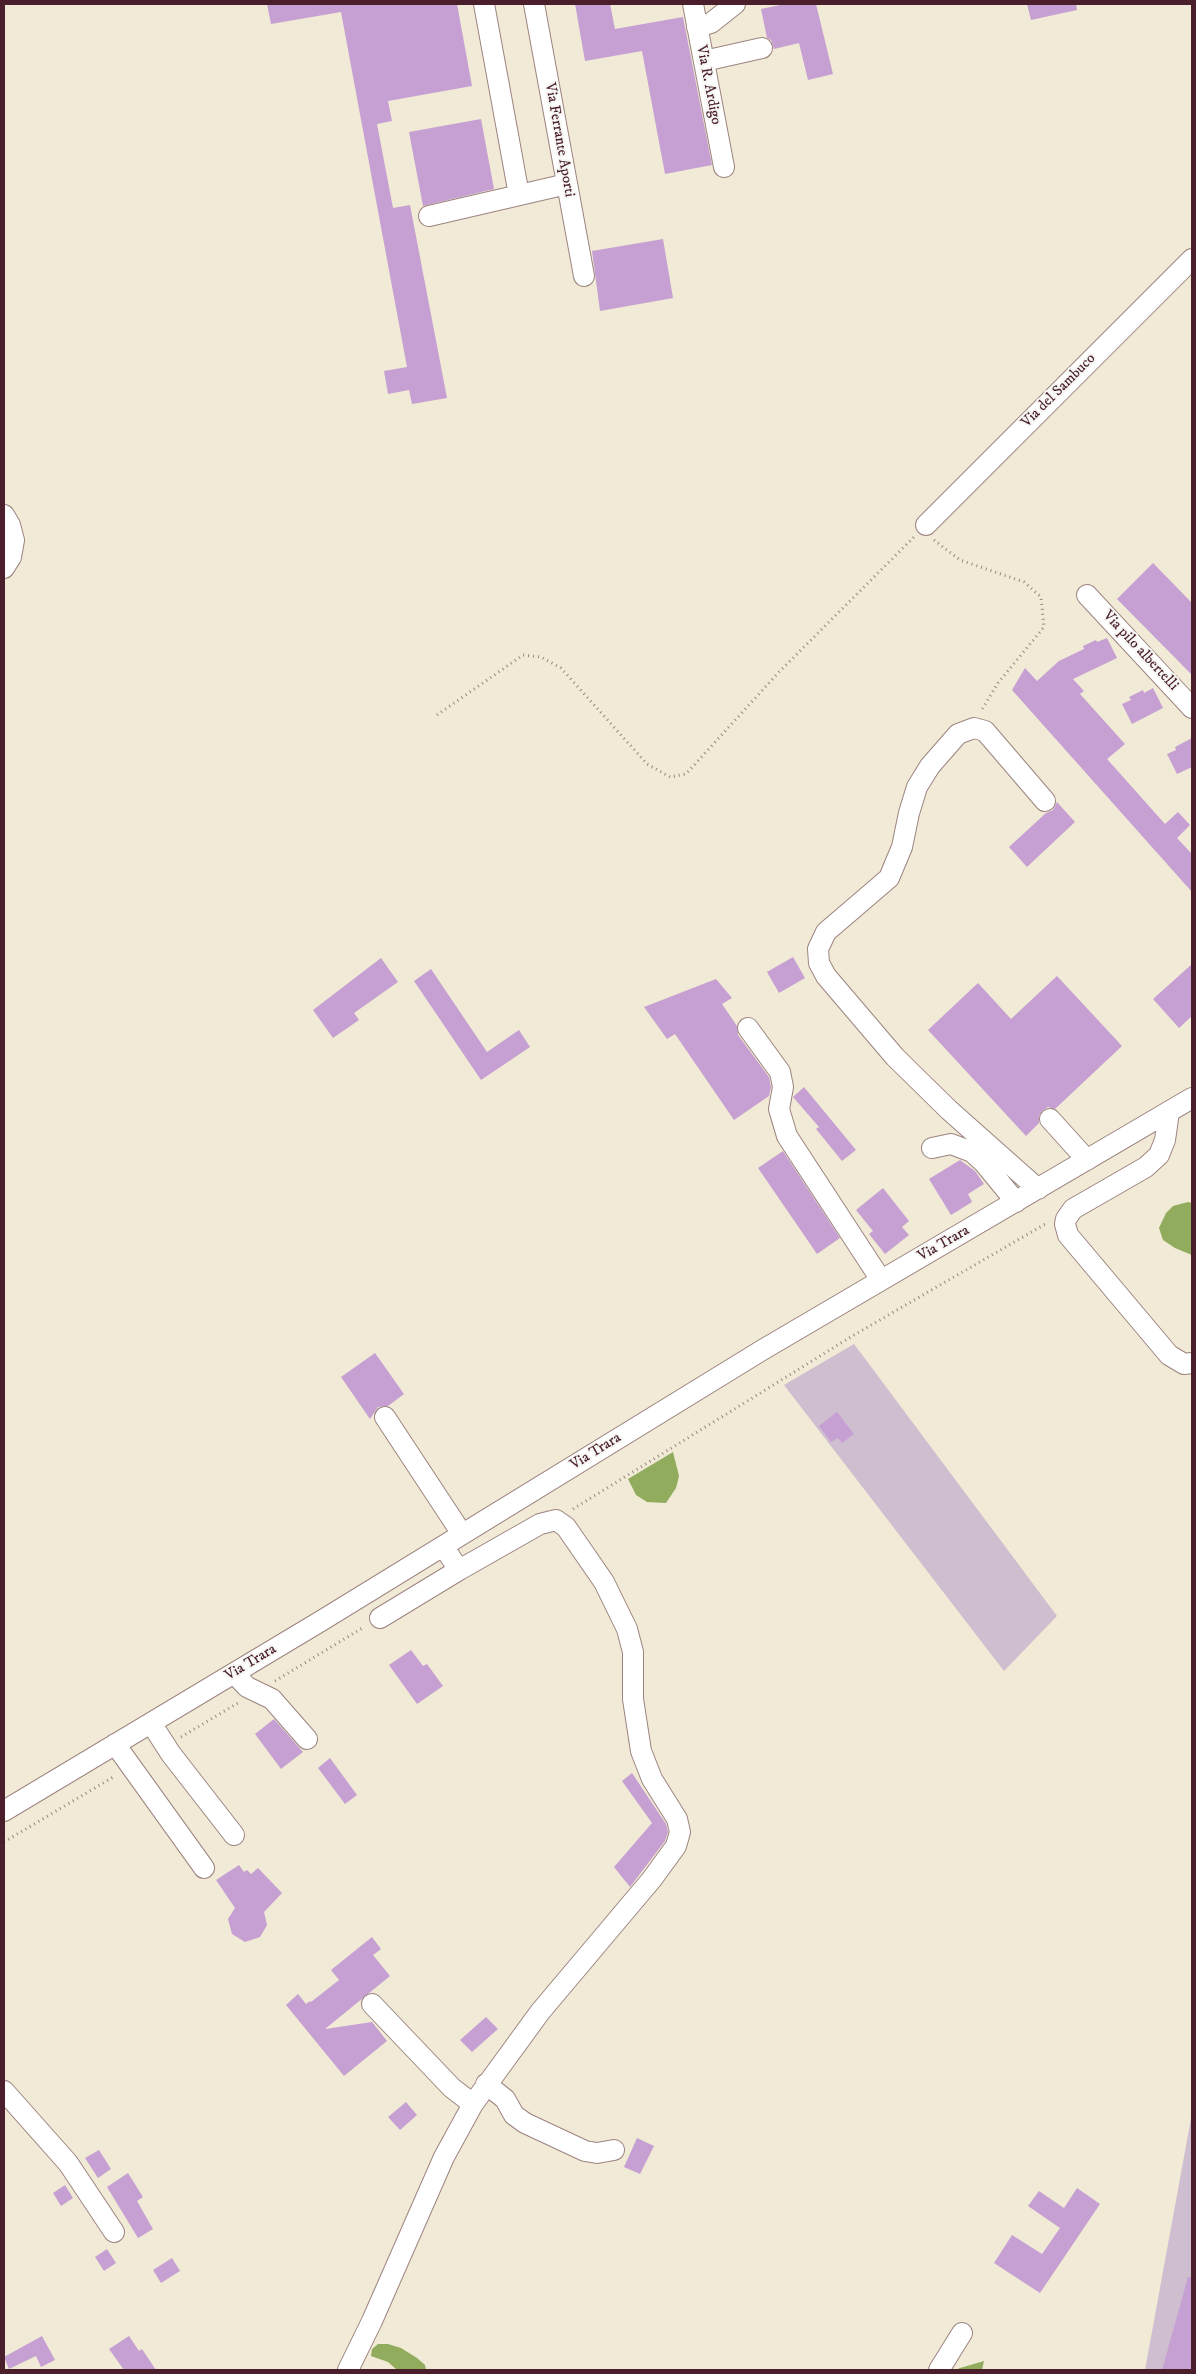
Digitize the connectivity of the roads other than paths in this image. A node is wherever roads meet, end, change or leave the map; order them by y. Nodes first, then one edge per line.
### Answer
1 (484, 4) edge
2 (534, 4) edge
3 (693, 4) edge
4 (734, 4) edge
5 (697, 27) junction
6 (762, 48) dead end
7 (704, 61) junction
8 (724, 167) dead end
9 (567, 184) junction
10 (519, 195) junction
11 (428, 216) dead end
12 (1192, 258) edge
13 (584, 276) dead end
14 (4, 515) edge
15 (926, 525) road end
16 (4, 568) edge
17 (1087, 595) dead end
18 (1192, 708) edge
19 (1045, 801) dead end
20 (748, 1028) dead end
21 (1192, 1098) edge
22 (1168, 1112) junction
23 (1050, 1119) dead end
24 (932, 1148) dead end
25 (1087, 1160) junction
26 (1038, 1189) junction
27 (1016, 1202) junction
28 (881, 1280) junction
29 (1192, 1363) edge
30 (385, 1417) dead end
31 (462, 1534) junction
32 (443, 1546) junction
33 (459, 1570) junction
34 (380, 1618) road end
35 (234, 1673) junction
36 (150, 1723) junction
37 (307, 1739) dead end
38 (116, 1744) junction
39 (4, 1811) edge
40 (234, 1835) dead end
41 (204, 1868) dead end
42 (372, 2004) dead end
43 (486, 2084) junction
44 (4, 2091) edge
45 (472, 2104) junction
46 (614, 2150) dead end
47 (114, 2232) dead end
48 (962, 2333) dead end
49 (348, 2370) edge
50 (939, 2370) edge

1 - 10 street
2 - 9 street, Via Ferrante Aporti
3 - 5 street, Via R. Ardigo
4 - 5 street
5 - 7 street, Via R. Ardigo
6 - 7 street
7 - 8 street, Via R. Ardigo
9 - 10 street
9 - 13 street, Via Ferrante Aporti
10 - 11 street
12 - 15 street, Via del Sambuco
14 - 16 street
17 - 18 street, Via pilo albertelli
19 - 26 street
20 - 28 street
21 - 22 street, Via Trara
22 - 25 street, Via Trara
22 - 29 street
23 - 25 street
24 - 27 street
25 - 26 street, Via Trara
26 - 27 street, Via Trara
27 - 28 street, Via Trara
28 - 31 street, Via Trara
30 - 31 street
31 - 32 street, Via Trara
32 - 33 street
32 - 35 street, Via Trara
33 - 34 street
33 - 43 street
35 - 36 street, Via Trara
35 - 37 street
36 - 38 street, Via Trara
36 - 40 street
38 - 39 street, Via Trara
38 - 41 street
42 - 45 street
43 - 45 street
43 - 46 street
44 - 47 street
45 - 49 street
48 - 50 street

